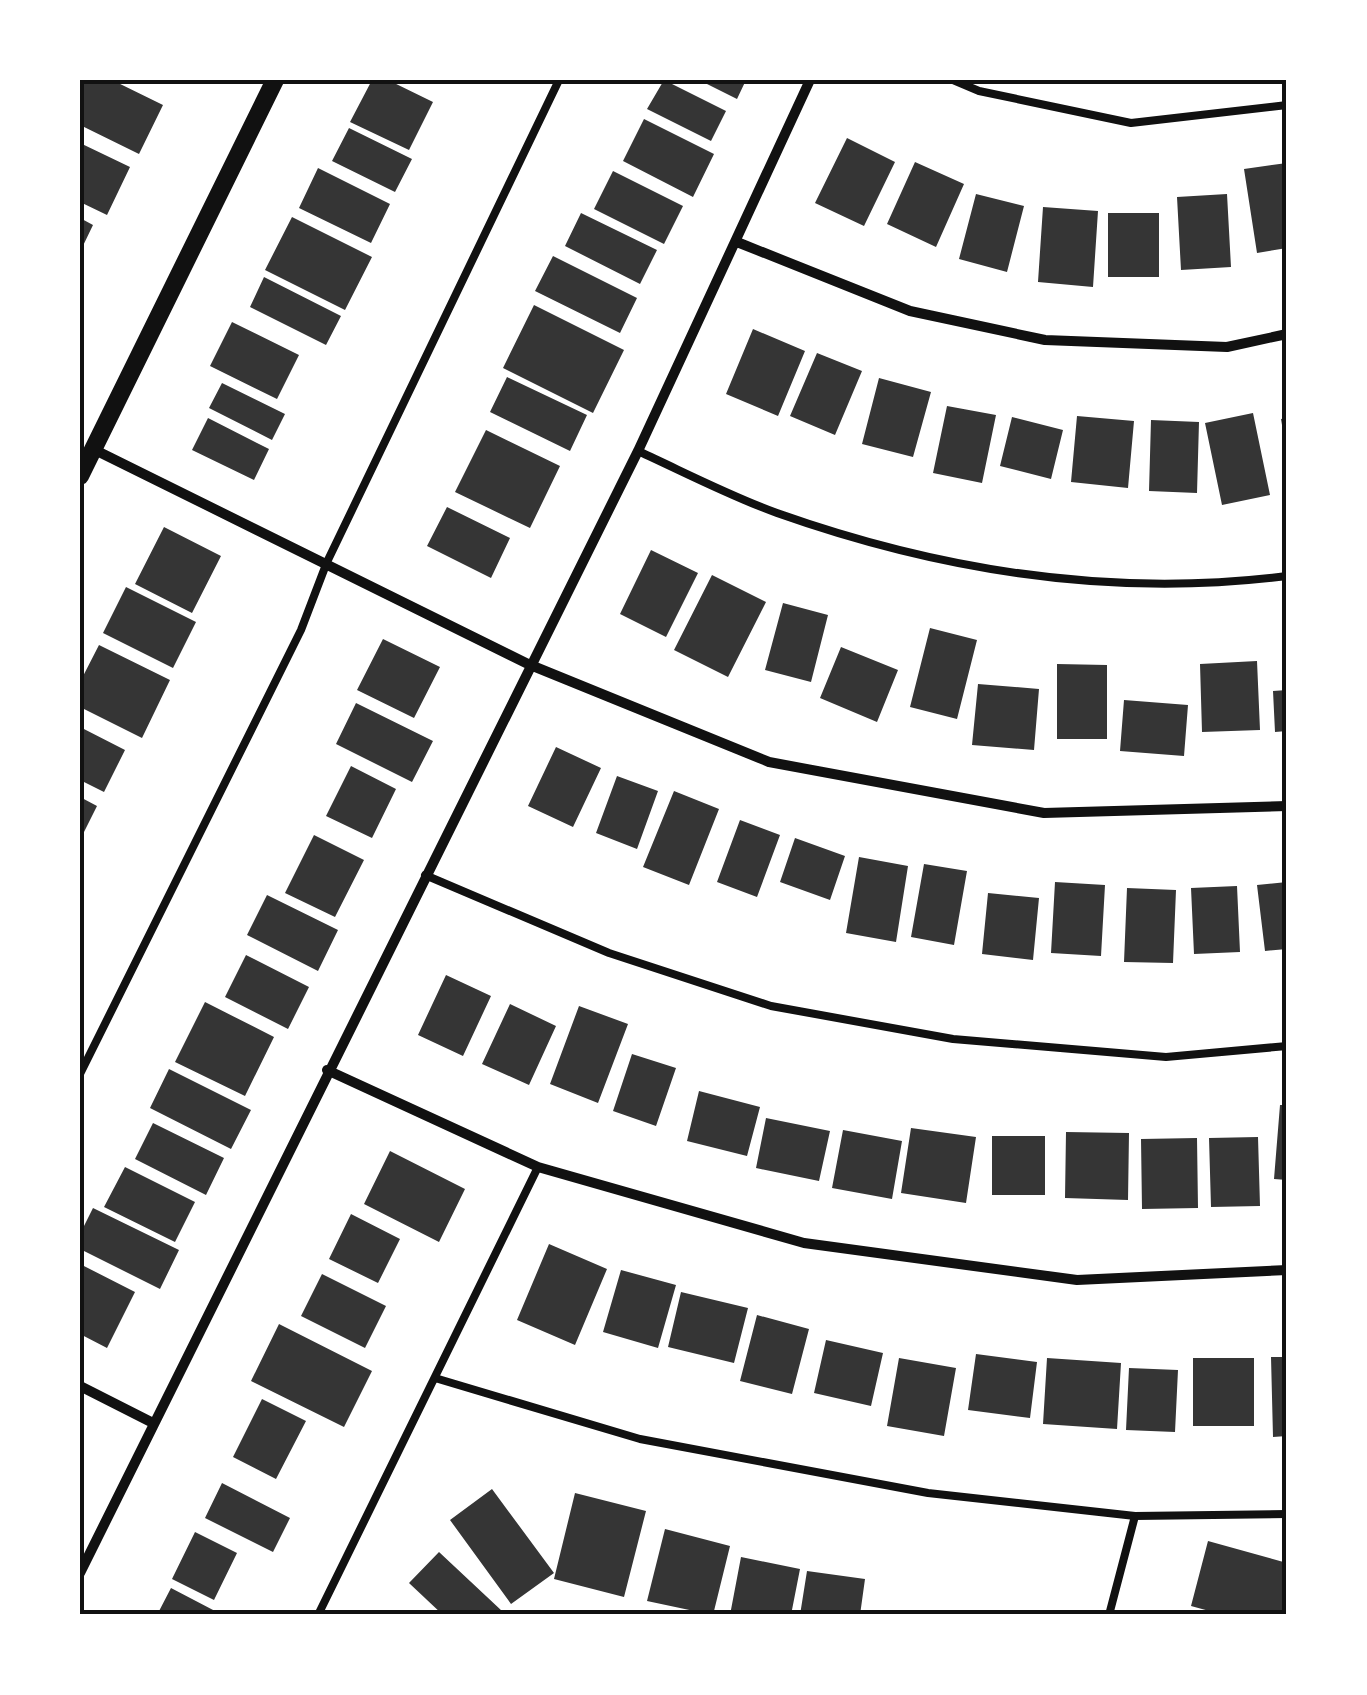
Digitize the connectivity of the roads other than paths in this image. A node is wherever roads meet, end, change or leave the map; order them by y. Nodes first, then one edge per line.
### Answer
1 (274, 80) edge
2 (560, 80) edge
3 (810, 80) edge
4 (954, 80) edge
5 (1287, 106) edge
6 (737, 242) junction
7 (1287, 334) edge
8 (93, 449) junction
9 (638, 451) junction
10 (80, 476) edge
11 (327, 562) junction
12 (1287, 576) edge
13 (528, 664) junction
14 (1287, 806) edge
15 (425, 875) junction
16 (1287, 1046) edge
17 (327, 1070) junction
18 (80, 1074) edge
19 (538, 1167) junction
20 (1287, 1270) edge
21 (435, 1378) junction
22 (80, 1386) edge
23 (153, 1423) junction
24 (1287, 1514) edge
25 (1135, 1516) junction
26 (80, 1573) edge
27 (318, 1615) edge
28 (1109, 1615) edge

1 - 8 street
2 - 11 lane
3 - 6 street
4 - 5 lane
6 - 7 street
6 - 9 street
8 - 10 street
8 - 11 street
9 - 12 lane
9 - 13 street
11 - 13 street
11 - 18 lane
13 - 14 street
13 - 15 street
15 - 16 lane
15 - 17 street
17 - 19 street
17 - 23 street
19 - 20 street
19 - 21 lane
21 - 25 lane
21 - 27 lane
22 - 23 street
23 - 26 street
24 - 25 lane
25 - 28 lane

